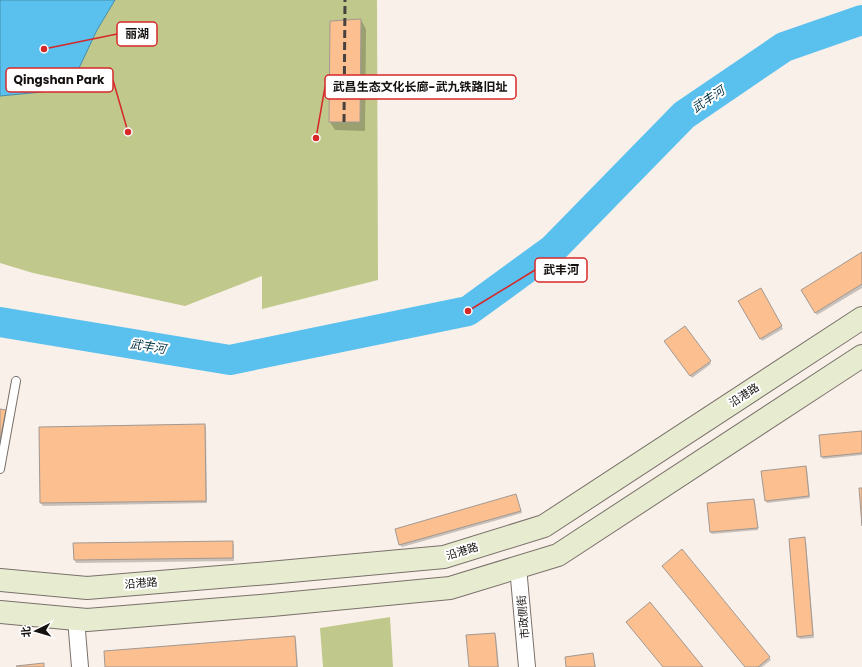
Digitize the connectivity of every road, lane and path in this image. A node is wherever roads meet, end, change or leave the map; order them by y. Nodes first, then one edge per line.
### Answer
1 (862, 318) edge
2 (862, 356) edge
3 (16, 381) dead end
4 (683, 435) junction
5 (700, 462) junction
6 (0, 469) edge
7 (518, 567) junction
8 (0, 580) edge
9 (0, 612) edge
10 (76, 619) junction
11 (80, 667) edge
12 (527, 667) edge

1 - 4 main road, 沿港路
2 - 5 main road
3 - 6 lane
4 - 5 main road
4 - 8 main road, 沿港路
5 - 7 main road
7 - 10 main road
7 - 12 street, 市政侧街
9 - 10 main road
10 - 11 street

